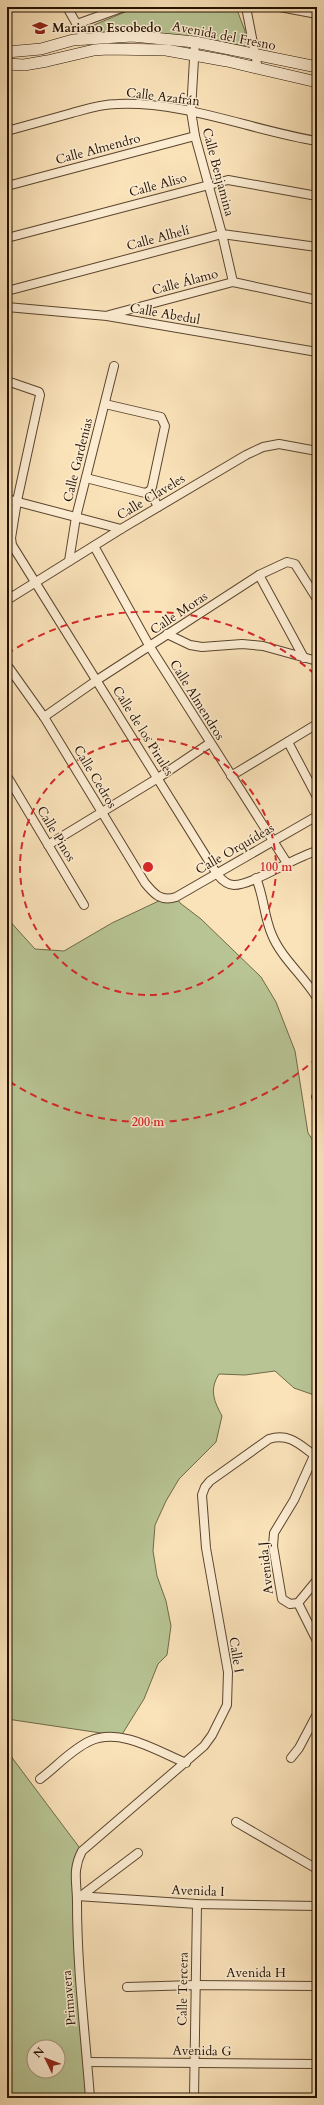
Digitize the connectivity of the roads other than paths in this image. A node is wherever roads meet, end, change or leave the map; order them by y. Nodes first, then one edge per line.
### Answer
1 (67, 7) edge
2 (124, 7) edge
3 (246, 7) edge
4 (280, 7) edge
5 (317, 14) edge
6 (77, 24) junction
7 (85, 39) junction
8 (195, 42) junction
9 (7, 52) edge
10 (194, 54) junction
11 (256, 56) junction
12 (7, 64) edge
13 (317, 67) edge
14 (258, 69) junction
15 (317, 82) edge
16 (191, 111) junction
17 (7, 130) edge
18 (195, 136) junction
19 (317, 141) edge
20 (208, 184) junction
21 (7, 186) edge
22 (317, 196) edge
23 (222, 234) junction
24 (7, 238) edge
25 (317, 247) edge
26 (233, 282) junction
27 (7, 291) edge
28 (317, 300) edge
29 (7, 307) edge
30 (107, 316) junction
31 (317, 352) edge
32 (114, 366) dead end
33 (7, 381) edge
34 (105, 404) junction
35 (317, 452) edge
36 (86, 478) junction
37 (150, 491) junction
38 (7, 499) edge
39 (17, 501) junction
40 (158, 507) junction
41 (76, 517) junction
42 (121, 529) junction
43 (94, 546) junction
44 (68, 561) junction
45 (259, 575) junction
46 (36, 584) junction
47 (317, 599) edge
48 (7, 600) edge
49 (167, 634) junction
50 (150, 647) junction
51 (304, 658) junction
52 (317, 661) edge
53 (7, 664) edge
54 (97, 680) junction
55 (44, 717) junction
56 (317, 724) edge
57 (288, 742) junction
58 (210, 743) junction
59 (7, 776) edge
60 (231, 776) junction
61 (158, 778) junction
62 (317, 797) edge
63 (103, 813) junction
64 (317, 816) edge
65 (274, 841) junction
66 (48, 845) junction
67 (317, 851) edge
68 (287, 863) junction
69 (217, 874) junction
70 (256, 878) junction
71 (164, 899) joint
72 (84, 904) dead end
73 (317, 998) edge
74 (317, 1415) edge
75 (317, 1420) edge
76 (316, 1452) edge
77 (317, 1580) edge
78 (298, 1603) junction
79 (317, 1641) edge
80 (317, 1714) edge
81 (291, 1758) dead end
82 (186, 1762) junction
83 (40, 1779) dead end
84 (236, 1822) dead end
85 (138, 1853) dead end
86 (317, 1869) edge
87 (79, 1896) junction
88 (198, 1904) junction
89 (317, 1906) edge
90 (195, 1985) junction
91 (317, 1986) edge
92 (127, 1987) dead end
93 (87, 2062) junction
94 (194, 2063) junction
95 (317, 2064) edge
96 (90, 2098) edge
97 (194, 2098) edge

1 - 6 street
2 - 6 street
3 - 11 street
4 - 5 street
6 - 7 street
7 - 8 street, Avenida del Fresno
7 - 9 street, Avenida del Fresno
8 - 10 street, Calle Benjamina
8 - 11 street, Avenida del Fresno
10 - 12 street, Avenida del Fresno
10 - 14 street, Avenida del Fresno
10 - 16 street, Calle Benjamina
11 - 13 street, Avenida del Fresno
11 - 14 street
14 - 15 street, Avenida del Fresno
16 - 17 street, Calle Azafrán
16 - 18 street, Calle Benjamina
16 - 19 street, Calle Azafrán
18 - 20 street, Calle Benjamina
18 - 21 street, Calle Almendro
20 - 22 street, Calle Aliso
20 - 23 street, Calle Benjamina
20 - 24 street, Calle Aliso
23 - 25 street, Calle Alhelí
23 - 26 street, Calle Benjamina
23 - 27 street, Calle Alhelí
26 - 28 street, Calle Álamo
26 - 30 street, Calle Álamo
29 - 30 street, Calle Abedul
30 - 31 street, Calle Abedul
32 - 34 street, Calle Gardenias
33 - 39 street, Calle de los Pirules
34 - 36 street, Calle Gardenias
34 - 37 street
35 - 40 street, Calle Claveles
36 - 37 street
36 - 41 street, Calle Gardenias
37 - 40 street
38 - 39 street
39 - 41 street
39 - 46 street, Calle de los Pirules
40 - 42 street, Calle Claveles
41 - 42 street
41 - 44 street, Calle Gardenias
42 - 43 street, Calle Claveles
43 - 44 street, Calle Claveles
43 - 50 street, Calle Almendros
44 - 46 street, Calle Claveles
45 - 47 street, Calle Moras
45 - 49 street, Calle Moras
45 - 51 street
46 - 48 street, Calle Claveles
46 - 54 street, Calle de los Pirules
49 - 50 street, Calle Moras
49 - 51 street
50 - 54 street, Calle Moras
50 - 58 street, Calle Almendros
51 - 52 street
53 - 55 street, Calle Cedros
54 - 55 street, Calle Moras
54 - 61 street, Calle de los Pirules
55 - 63 street, Calle Cedros
56 - 57 street
57 - 60 street
57 - 62 street
58 - 60 street, Calle Almendros
58 - 61 street
59 - 66 street, Calle Pinos
60 - 65 street, Calle Almendros
61 - 63 street
61 - 69 street, Calle de los Pirules
63 - 66 street
63 - 71 street, Calle Cedros
64 - 65 street, Calle Orquídeas
65 - 68 street, Calle Almendros
65 - 69 street, Calle Orquídeas
66 - 72 street, Calle Pinos
67 - 68 street
68 - 70 street
69 - 70 street, Calle de los Pirules
69 - 71 street, Calle Orquídeas
70 - 73 street
74 - 75 street
76 - 78 street, Avenida J
76 - 82 street, Calle I
77 - 78 street
78 - 79 street
80 - 81 street
82 - 83 street
82 - 87 street, Calle I
84 - 86 street
85 - 87 street
87 - 88 street, Avenida I
87 - 93 street, Primavera
88 - 89 street, Avenida I
88 - 90 street, Calle Tercera
90 - 91 street, Avenida H
90 - 92 street, Avenida H
90 - 94 street, Calle Tercera
93 - 94 street, Avenida G
93 - 96 street, Primavera
94 - 95 street, Avenida G
94 - 97 street, Calle Tercera

